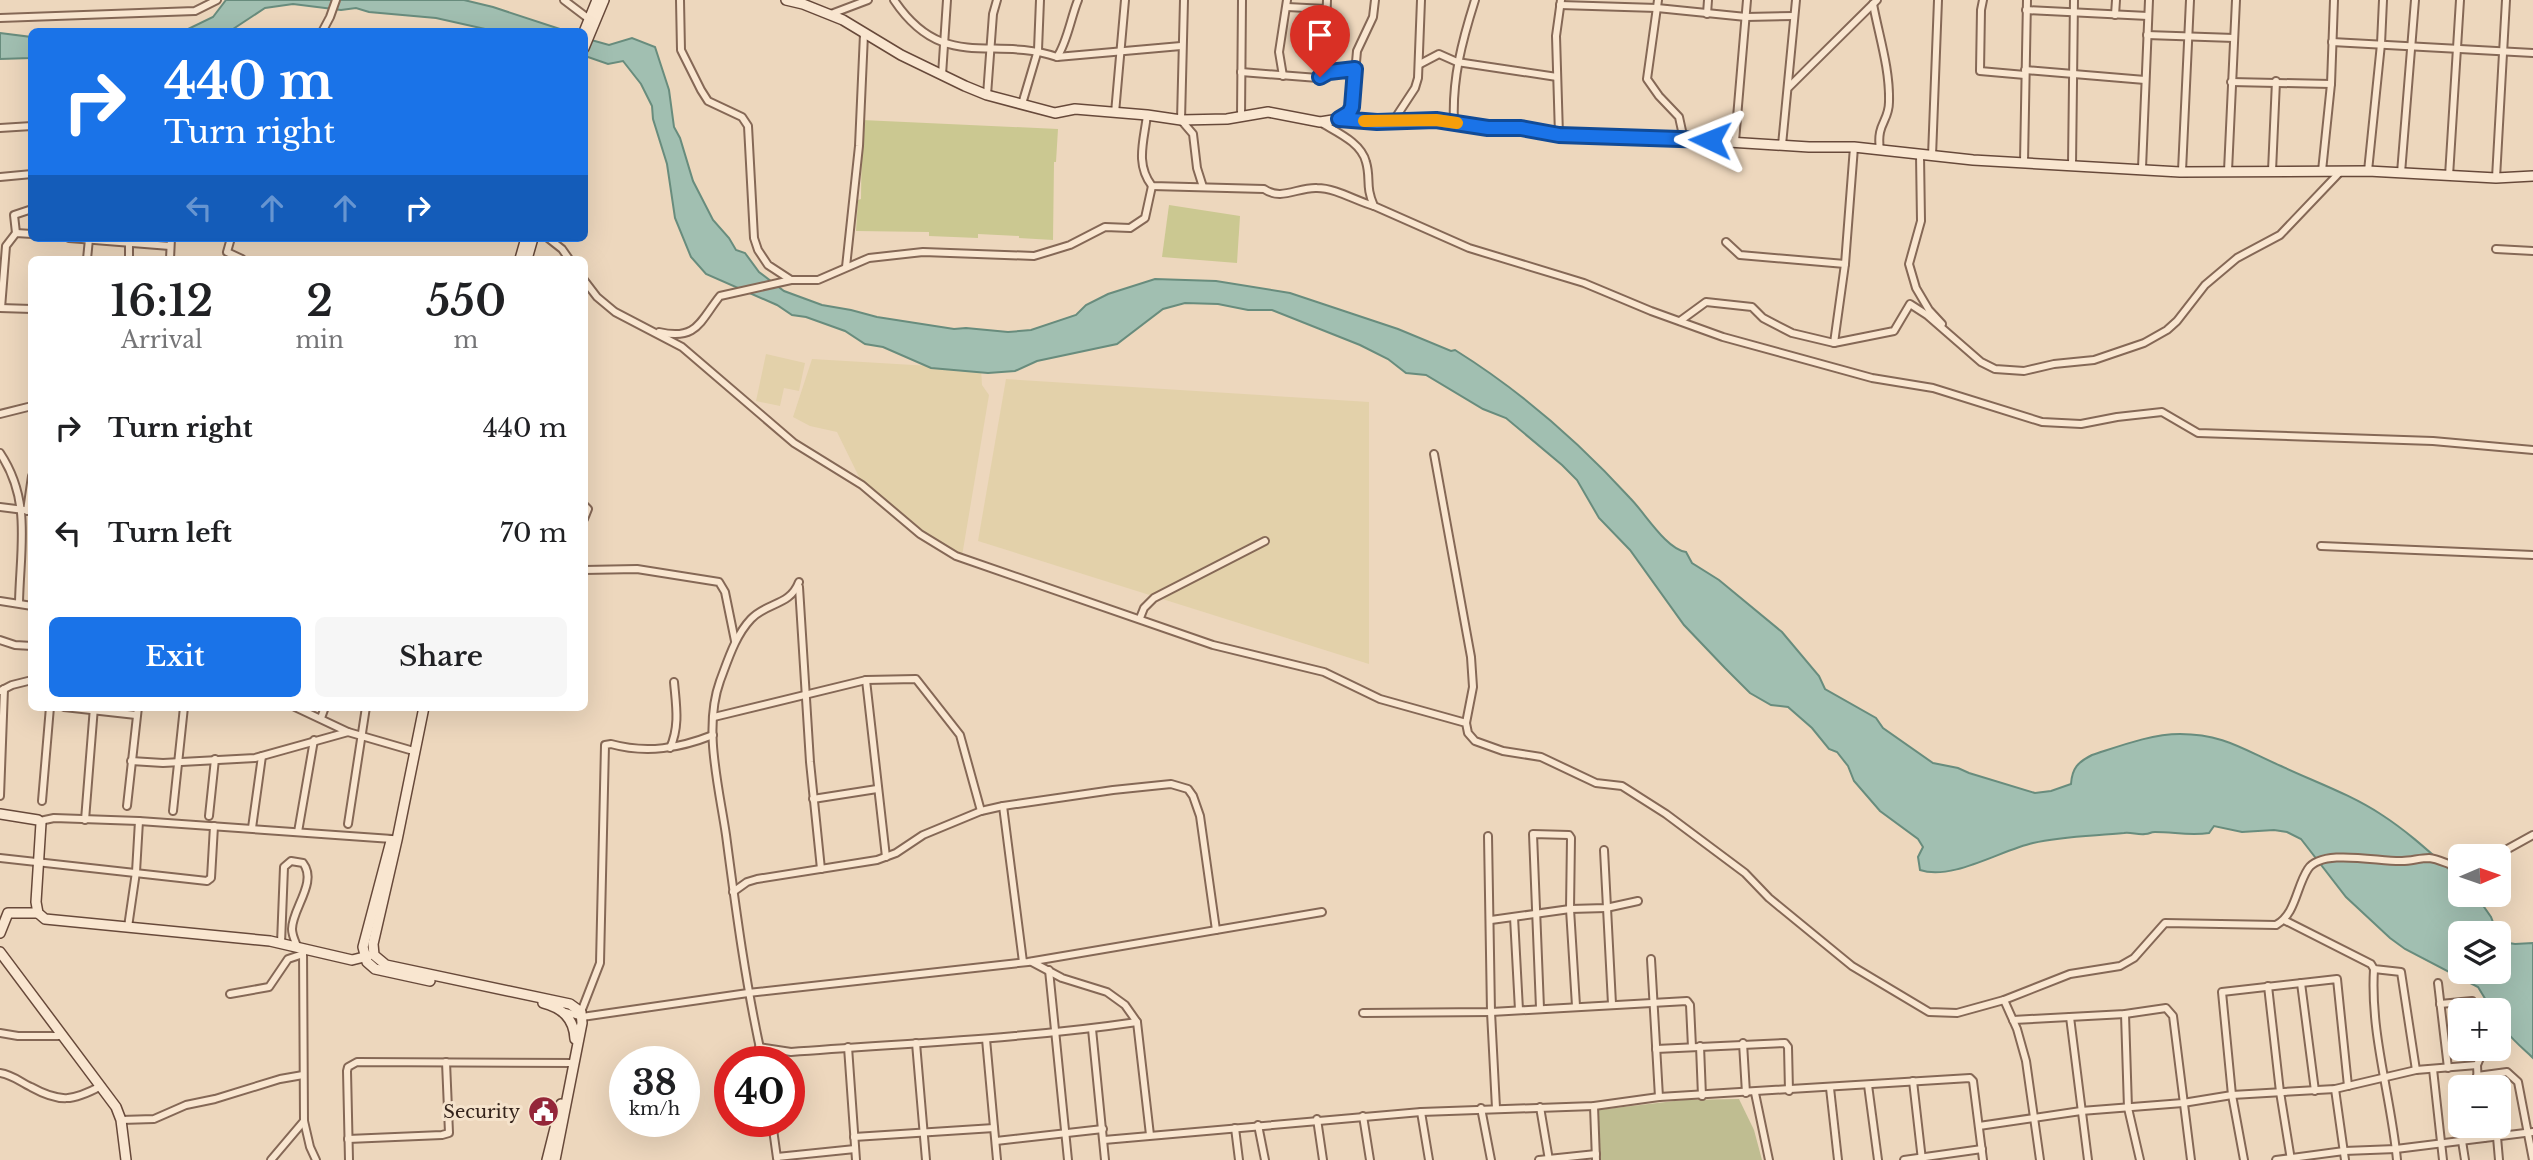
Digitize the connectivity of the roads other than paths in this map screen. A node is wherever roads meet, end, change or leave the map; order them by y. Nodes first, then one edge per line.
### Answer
1 (218, 0) edge
2 (335, 0) edge
3 (564, 0) edge
4 (597, 0) edge
5 (604, 0) edge
6 (680, 0) edge
7 (786, 0) edge
8 (867, 0) edge
9 (894, 0) edge
10 (947, 0) edge
11 (997, 0) edge
12 (1040, 0) edge
13 (1078, 0) edge
14 (1125, 0) edge
15 (1184, 0) edge
16 (1242, 0) edge
17 (1327, 0) edge
18 (1375, 0) edge
19 (1420, 0) edge
20 (1475, 0) edge
21 (1707, 0) edge
22 (1747, 0) edge
23 (1796, 0) edge
24 (1938, 0) edge
25 (1983, 0) edge
26 (2027, 0) edge
27 (2074, 0) edge
28 (2116, 0) edge
29 (2149, 0) edge
30 (2190, 0) edge
31 (2236, 0) edge
32 (2333, 0) edge
33 (2383, 0) edge
34 (2415, 0) edge
35 (2460, 0) edge
36 (2507, 0) edge
37 (1560, 2) edge
38 (1875, 2) edge
39 (1287, 3) edge
40 (1613, 4) edge
41 (1657, 4) edge
42 (1326, 9) junction
43 (2026, 10) junction
44 (2073, 13) junction
45 (831, 14) junction
46 (1707, 14) junction
47 (2115, 15) junction
48 (1794, 16) junction
49 (2148, 16) junction
50 (1746, 17) junction
51 (0, 18) edge
52 (589, 19) junction
53 (324, 28) edge
54 (587, 28) edge
55 (588, 30) edge
56 (864, 34) junction
57 (2147, 35) junction
58 (2188, 36) junction
59 (2234, 38) junction
60 (2332, 42) junction
61 (944, 44) junction
62 (2381, 44) junction
63 (1181, 46) junction
64 (2412, 46) junction
65 (2458, 48) junction
66 (992, 50) junction
67 (1038, 50) junction
68 (2504, 51) junction
69 (1121, 52) junction
70 (2533, 53) edge
71 (1057, 57) junction
72 (1457, 62) junction
73 (1420, 64) junction
74 (1355, 69) junction
75 (1241, 72) junction
76 (2025, 73) junction
77 (942, 75) junction
78 (1324, 75) junction
79 (2075, 75) junction
80 (1283, 76) junction
81 (1557, 77) junction
82 (2145, 80) junction
83 (2276, 81) junction
84 (2231, 82) junction
85 (2331, 84) junction
86 (1788, 88) junction
87 (987, 94) junction
88 (1022, 104) junction
89 (1115, 114) junction
90 (1147, 114) junction
91 (1241, 117) junction
92 (1339, 119) junction
93 (1181, 120) junction
94 (1394, 120) junction
95 (1320, 122) junction
96 (1454, 122) junction
97 (28, 126) edge
98 (0, 128) edge
99 (1559, 135) junction
100 (1684, 140) junction
101 (1735, 141) junction
102 (1782, 145) junction
103 (1854, 147) junction
104 (1880, 150) junction
105 (1920, 155) junction
106 (1932, 156) junction
107 (2024, 162) junction
108 (2072, 165) junction
109 (2142, 168) junction
110 (2228, 171) junction
111 (2272, 171) junction
112 (2322, 171) junction
113 (2341, 171) junction
114 (2368, 171) junction
115 (2182, 172) junction
116 (2401, 173) junction
117 (28, 174) edge
118 (2449, 176) junction
119 (2533, 176) edge
120 (0, 177) edge
121 (2496, 178) junction
122 (1152, 186) junction
123 (1203, 187) junction
124 (1374, 206) junction
125 (28, 210) edge
126 (16, 233) junction
127 (28, 234) edge
128 (230, 242) edge
129 (554, 242) edge
130 (1726, 242) dead end
131 (3, 247) edge
132 (2496, 248) dead end
133 (2533, 251) edge
134 (236, 256) edge
135 (567, 256) edge
136 (1845, 264) junction
137 (846, 267) junction
138 (791, 280) junction
139 (588, 285) edge
140 (1, 308) edge
141 (28, 309) edge
142 (1680, 321) junction
143 (639, 327) junction
144 (1957, 341) junction
145 (1834, 343) junction
146 (28, 407) edge
147 (0, 414) edge
148 (2533, 450) edge
149 (0, 453) edge
150 (1434, 454) dead end
151 (0, 507) edge
152 (27, 511) edge
153 (1265, 541) dead end
154 (2320, 546) dead end
155 (2533, 555) edge
156 (588, 570) edge
157 (0, 601) edge
158 (19, 603) junction
159 (28, 605) edge
160 (0, 607) edge
161 (1140, 618) junction
162 (0, 640) edge
163 (735, 642) junction
164 (28, 646) edge
165 (866, 680) junction
166 (28, 681) edge
167 (674, 682) dead end
168 (2, 690) edge
169 (806, 693) junction
170 (50, 711) edge
171 (93, 711) edge
172 (107, 711) edge
173 (137, 711) edge
174 (184, 711) edge
175 (304, 711) edge
176 (324, 711) edge
177 (365, 711) edge
178 (417, 711) edge
179 (423, 711) edge
180 (136, 715) junction
181 (714, 717) junction
182 (321, 718) junction
183 (1466, 723) junction
184 (348, 732) junction
185 (713, 735) junction
186 (362, 736) junction
187 (314, 740) junction
188 (670, 748) junction
189 (410, 750) junction
190 (262, 756) junction
191 (215, 759) junction
192 (131, 761) junction
193 (180, 762) junction
194 (408, 774) junction
195 (877, 789) junction
196 (0, 796) edge
197 (813, 799) junction
198 (42, 800) dead end
199 (127, 806) dead end
200 (1003, 806) junction
201 (173, 811) dead end
202 (981, 811) junction
203 (0, 814) edge
204 (209, 816) dead end
205 (85, 820) junction
206 (40, 821) junction
207 (139, 821) junction
208 (348, 824) dead end
209 (214, 826) junction
210 (252, 828) junction
211 (298, 832) junction
212 (2533, 835) edge
213 (1488, 836) dead end
214 (392, 839) junction
215 (2511, 847) edge
216 (1604, 850) dead end
217 (886, 857) junction
218 (0, 859) edge
219 (38, 862) junction
220 (2448, 863) edge
221 (821, 869) junction
222 (136, 872) junction
223 (733, 892) junction
224 (1638, 901) dead end
225 (1606, 908) junction
226 (1570, 909) junction
227 (1322, 912) dead end
228 (4, 913) edge
229 (38, 913) junction
230 (1535, 913) junction
231 (1514, 917) junction
232 (1491, 920) junction
233 (2284, 920) junction
234 (128, 927) junction
235 (1216, 930) junction
236 (0, 933) edge
237 (364, 939) junction
238 (281, 943) junction
239 (301, 949) junction
240 (0, 951) edge
241 (369, 956) junction
242 (345, 958) junction
243 (1651, 959) dead end
244 (1026, 962) junction
245 (2374, 969) junction
246 (1048, 971) junction
247 (2301, 983) junction
248 (2438, 983) dead end
249 (466, 985) junction
250 (2268, 986) junction
251 (748, 993) junction
252 (230, 994) dead end
253 (2004, 1000) junction
254 (1653, 1003) junction
255 (2448, 1003) edge
256 (1612, 1004) junction
257 (2440, 1004) junction
258 (1576, 1006) junction
259 (1540, 1008) junction
260 (560, 1009) junction
261 (1519, 1010) junction
262 (1491, 1012) junction
263 (1363, 1013) dead end
264 (582, 1014) junction
265 (2125, 1014) junction
266 (2070, 1017) junction
267 (2013, 1020) junction
268 (1137, 1022) junction
269 (1092, 1029) junction
270 (0, 1032) edge
271 (1055, 1032) junction
272 (63, 1036) junction
273 (986, 1038) junction
274 (916, 1043) junction
275 (1743, 1043) junction
276 (760, 1046) edge
277 (1700, 1046) junction
278 (848, 1047) junction
279 (1692, 1047) junction
280 (1656, 1049) junction
281 (805, 1051) edge
282 (2479, 1061) edge
283 (446, 1062) junction
284 (572, 1063) junction
285 (2477, 1065) junction
286 (2448, 1068) junction
287 (2433, 1069) junction
288 (2416, 1070) junction
289 (0, 1073) edge
290 (303, 1075) junction
291 (2477, 1075) edge
292 (2484, 1075) edge
293 (2510, 1075) edge
294 (2511, 1076) edge
295 (2383, 1079) junction
296 (1913, 1081) junction
297 (1868, 1085) junction
298 (101, 1086) junction
299 (2348, 1086) junction
300 (1830, 1088) junction
301 (2335, 1089) junction
302 (1789, 1091) junction
303 (2315, 1091) junction
304 (2280, 1092) junction
305 (1746, 1093) junction
306 (1755, 1093) junction
307 (2232, 1095) junction
308 (1702, 1096) junction
309 (1660, 1097) junction
310 (2183, 1103) junction
311 (1594, 1105) junction
312 (1540, 1107) junction
313 (1481, 1108) junction
314 (1496, 1108) junction
315 (2128, 1108) junction
316 (2081, 1111) junction
317 (1421, 1112) junction
318 (1363, 1116) junction
319 (1317, 1119) junction
320 (2033, 1119) junction
321 (121, 1120) junction
322 (304, 1121) junction
323 (1258, 1125) junction
324 (1979, 1126) junction
325 (995, 1128) junction
326 (1235, 1128) junction
327 (1103, 1129) junction
328 (557, 1131) junction
329 (2530, 1132) edge
330 (924, 1133) junction
331 (1066, 1134) junction
332 (1150, 1135) junction
333 (2511, 1135) edge
334 (774, 1137) edge
335 (854, 1137) junction
336 (2484, 1138) edge
337 (2497, 1138) edge
338 (348, 1139) junction
339 (1104, 1140) junction
340 (996, 1141) junction
341 (2462, 1141) junction
342 (2441, 1144) junction
343 (855, 1149) junction
344 (1982, 1149) junction
345 (2396, 1149) junction
346 (2344, 1151) junction
347 (1596, 1157) edge
348 (777, 1158) edge
349 (1921, 1158) edge
350 (2290, 1159) edge
351 (126, 1160) edge
352 (271, 1160) edge
353 (316, 1160) edge
354 (349, 1160) edge
355 (547, 1160) edge
356 (555, 1160) edge
357 (856, 1160) edge
358 (926, 1160) edge
359 (997, 1160) edge
360 (1068, 1160) edge
361 (1105, 1160) edge
362 (1239, 1160) edge
363 (1265, 1160) edge
364 (1323, 1160) edge
365 (1370, 1160) edge
366 (1430, 1160) edge
367 (1491, 1160) edge
368 (1539, 1160) edge
369 (1549, 1160) edge
370 (1769, 1160) edge
371 (1838, 1160) edge
372 (1878, 1160) edge
373 (1904, 1160) edge
374 (1983, 1160) edge
375 (2039, 1160) edge
376 (2088, 1160) edge
377 (2140, 1160) edge
378 (2191, 1160) edge
379 (2244, 1160) edge
380 (2277, 1160) edge
381 (2345, 1160) edge
382 (2397, 1160) edge
383 (2443, 1160) edge
384 (2465, 1160) edge
385 (2499, 1160) edge
386 (2533, 1160) edge

1 - 51 street
2 - 53 street
3 - 52 street
4 - 52 street
5 - 55 street
6 - 138 street
7 - 45 street
8 - 45 street
9 - 61 street
10 - 61 street
11 - 66 street
12 - 67 street
13 - 71 street
14 - 69 street
15 - 63 street
16 - 75 street
17 - 42 street
18 - 74 street
19 - 73 street
20 - 72 street
21 - 46 street
22 - 50 street
23 - 48 street
24 - 106 street
25 - 76 street
26 - 43 street
27 - 44 street
28 - 47 street
29 - 49 street
30 - 58 street
31 - 59 street
32 - 60 street
33 - 62 street
34 - 64 street
35 - 65 street
36 - 68 street
37 - 40 street
37 - 81 street
38 - 86 street
38 - 104 street
39 - 42 street
39 - 80 street
40 - 41 street
41 - 46 street
41 - 100 street
42 - 78 street
43 - 44 street
43 - 76 street
44 - 47 street
44 - 79 street
45 - 56 street
46 - 50 street
47 - 49 street
48 - 50 street
48 - 86 street
49 - 57 street
50 - 101 street
52 - 54 street
56 - 77 street
56 - 137 street
57 - 58 street
57 - 82 street
58 - 59 street
58 - 115 street
59 - 84 street
60 - 62 street
60 - 85 street
61 - 66 street
61 - 77 street
62 - 64 street
62 - 114 street
63 - 69 street
63 - 93 street
64 - 65 street
64 - 116 street
65 - 68 street
65 - 118 street
66 - 67 street
66 - 87 street
67 - 71 street
67 - 88 street
68 - 70 street
68 - 121 street
69 - 71 street
69 - 89 street
72 - 73 street
72 - 81 street
72 - 96 street
73 - 94 street
74 - 78 street
74 - 92 street
75 - 80 street
75 - 91 street
76 - 79 street
76 - 107 street
77 - 87 street
78 - 80 street
79 - 82 street
79 - 108 street
81 - 99 street
82 - 109 street
83 - 84 street
83 - 85 street
83 - 111 street
84 - 110 street
85 - 112 street
86 - 102 street
87 - 88 street
88 - 89 street
89 - 90 street
90 - 93 street
90 - 122 street
91 - 93 street
91 - 95 street
92 - 94 street
92 - 95 street
93 - 123 street
94 - 96 street
95 - 124 street
96 - 99 street
97 - 98 street
99 - 100 street
100 - 101 street
101 - 102 street
102 - 103 street
103 - 104 street
103 - 136 street
104 - 105 street
105 - 106 street
105 - 144 street
106 - 107 street
107 - 108 street
108 - 109 street
109 - 115 street
110 - 111 street
110 - 115 street
111 - 112 street
112 - 113 street
113 - 114 street
113 - 144 street
114 - 116 street
116 - 118 street
117 - 120 street
118 - 121 street
119 - 121 street
122 - 123 street
122 - 137 street
123 - 124 street
124 - 142 street
125 - 126 street
126 - 127 street
126 - 131 street
128 - 134 street
129 - 135 street
130 - 136 street
131 - 140 street
132 - 133 street
136 - 145 street
137 - 138 street
138 - 143 street
139 - 143 street
140 - 141 street
142 - 145 street
142 - 148 street
143 - 161 street
144 - 145 street
146 - 147 street
149 - 152 street
150 - 183 street
151 - 152 street
152 - 158 street
153 - 161 street
154 - 155 street
156 - 163 street
157 - 158 street
157 - 160 street
158 - 159 street
161 - 183 street
162 - 164 street
163 - 169 street
163 - 181 street
165 - 169 street
165 - 195 street
165 - 202 street
166 - 168 street
167 - 188 street
168 - 196 street
169 - 181 street
169 - 197 street
170 - 198 street
171 - 205 street
172 - 180 street
173 - 180 street
174 - 193 street
175 - 182 street
176 - 182 street
177 - 186 street
178 - 189 street
179 - 194 street
180 - 192 street
181 - 185 street
182 - 184 street
183 - 253 street
184 - 186 street
184 - 187 street
185 - 188 street
185 - 223 street
186 - 189 street
186 - 208 street
187 - 190 street
187 - 211 street
188 - 264 street
189 - 194 street
190 - 191 street
190 - 210 street
191 - 193 street
191 - 204 street
192 - 193 street
192 - 199 street
193 - 201 street
194 - 214 street
194 - 241 street
195 - 197 street
195 - 217 street
197 - 221 street
200 - 202 street
200 - 235 street
200 - 244 street
202 - 217 street
203 - 206 street
205 - 206 street
205 - 207 street
206 - 219 street
207 - 209 street
207 - 222 street
209 - 210 street
209 - 222 street
210 - 211 street
211 - 214 street
212 - 215 street
213 - 232 street
214 - 237 street
216 - 225 street
217 - 221 street
218 - 219 street
219 - 222 street
219 - 229 street
220 - 233 street
221 - 223 street
222 - 234 street
223 - 251 street
224 - 225 street
225 - 226 street
225 - 256 street
226 - 230 street
226 - 230 street
226 - 258 street
227 - 235 street
228 - 229 street
228 - 236 street
229 - 234 street
230 - 231 street
230 - 259 street
231 - 232 street
231 - 261 street
232 - 262 street
233 - 245 street
233 - 253 street
234 - 238 street
235 - 244 street
237 - 241 street
237 - 242 street
238 - 239 street
238 - 239 street
239 - 242 street
239 - 252 street
239 - 290 street
240 - 272 street
241 - 242 street
241 - 249 street
243 - 254 street
244 - 246 street
244 - 251 street
245 - 288 street
245 - 295 street
246 - 268 street
246 - 271 street
247 - 250 street
247 - 299 street
247 - 303 street
248 - 257 street
249 - 260 street
249 - 264 street
250 - 304 street
250 - 307 street
251 - 264 street
251 - 276 street
253 - 267 street
254 - 256 street
254 - 279 street
254 - 280 street
255 - 257 street
256 - 258 street
257 - 286 street
258 - 259 street
259 - 261 street
260 - 264 street
260 - 284 street
261 - 262 street
262 - 263 street
262 - 314 street
264 - 284 street
265 - 266 street
265 - 310 street
265 - 315 street
266 - 267 street
266 - 316 street
267 - 320 street
268 - 269 street
268 - 332 street
269 - 271 street
269 - 327 street
270 - 272 street
271 - 273 street
271 - 331 street
272 - 298 street
273 - 274 street
273 - 325 street
274 - 278 street
274 - 330 street
275 - 277 street
275 - 302 street
275 - 305 street
277 - 279 street
277 - 308 street
278 - 281 street
278 - 335 street
279 - 280 street
280 - 309 street
282 - 285 street
283 - 284 street
283 - 338 street
283 - 338 street
284 - 328 street
285 - 286 street
285 - 291 street
286 - 287 street
287 - 288 street
287 - 342 street
288 - 295 street
289 - 298 street
290 - 321 street
290 - 322 street
292 - 293 street
294 - 329 street
295 - 299 street
295 - 345 street
296 - 297 street
296 - 324 street
296 - 349 street
297 - 300 street
297 - 372 street
298 - 321 street
299 - 301 street
300 - 302 street
300 - 371 street
301 - 303 street
301 - 346 street
302 - 306 street
303 - 304 street
304 - 307 street
304 - 350 street
305 - 306 street
305 - 308 street
306 - 370 street
307 - 310 street
307 - 379 street
308 - 309 street
309 - 311 street
310 - 315 street
310 - 378 street
311 - 312 street
311 - 347 street
312 - 314 street
312 - 369 street
313 - 314 street
313 - 317 street
313 - 367 street
315 - 316 street
315 - 377 street
316 - 320 street
316 - 376 street
317 - 318 street
317 - 366 street
318 - 319 street
318 - 365 street
319 - 323 street
319 - 364 street
320 - 324 street
320 - 375 street
321 - 351 street
322 - 352 street
322 - 353 street
323 - 326 street
323 - 363 street
324 - 344 street
325 - 330 street
325 - 340 street
326 - 332 street
326 - 362 street
327 - 331 street
327 - 339 street
328 - 355 street
328 - 356 street
329 - 333 street
329 - 386 street
330 - 335 street
330 - 358 street
331 - 340 street
331 - 360 street
332 - 339 street
334 - 348 street
335 - 343 street
336 - 341 street
337 - 385 street
338 - 354 street
339 - 361 street
340 - 359 street
341 - 342 street
341 - 384 street
342 - 345 street
342 - 383 street
343 - 348 street
343 - 357 street
344 - 349 street
344 - 374 street
345 - 346 street
345 - 382 street
346 - 350 street
346 - 381 street
347 - 369 street
349 - 373 street
350 - 380 street
368 - 369 street

